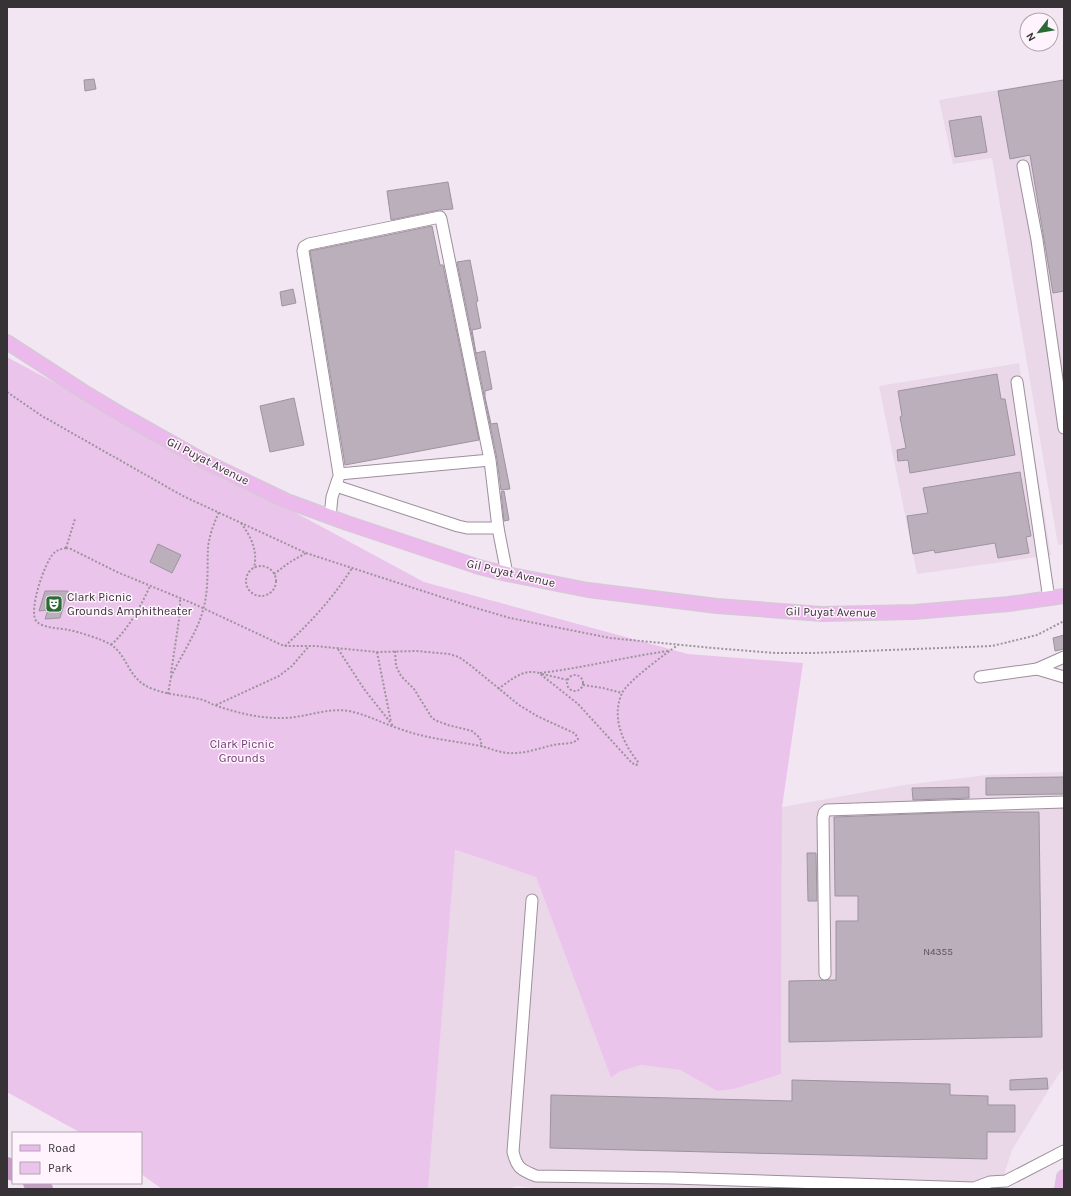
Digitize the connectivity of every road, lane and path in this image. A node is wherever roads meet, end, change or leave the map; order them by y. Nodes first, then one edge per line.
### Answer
1 (1022, 166) dead end
2 (7, 342) edge
3 (1017, 382) dead end
4 (7, 392) edge
5 (1064, 428) edge
6 (490, 460) junction
7 (339, 474) junction
8 (336, 486) junction
9 (219, 512) junction
10 (330, 517) junction
11 (75, 519) dead end
12 (241, 522) junction
13 (498, 528) junction
14 (66, 548) junction
15 (306, 553) junction
16 (254, 568) junction
17 (352, 568) junction
18 (274, 574) junction
19 (507, 574) junction
20 (150, 586) junction
21 (1064, 596) edge
22 (180, 598) junction
23 (1049, 599) junction
24 (204, 609) junction
25 (1064, 621) edge
26 (111, 645) junction
27 (678, 645) junction
28 (285, 646) junction
29 (310, 646) junction
30 (338, 649) junction
31 (395, 651) junction
32 (670, 651) junction
33 (377, 652) junction
34 (1064, 657) edge
35 (1037, 669) junction
36 (539, 673) junction
37 (171, 677) junction
38 (980, 677) dead end
39 (1064, 677) edge
40 (568, 680) junction
41 (583, 685) junction
42 (498, 689) junction
43 (622, 693) junction
44 (168, 694) junction
45 (215, 705) junction
46 (391, 724) junction
47 (394, 728) junction
48 (482, 747) junction
49 (1064, 802) edge
50 (532, 900) dead end
51 (826, 974) dead end
52 (1064, 1151) edge
53 (1064, 1177) edge
54 (1006, 1185) edge
55 (974, 1189) edge
56 (1062, 1189) edge

1 - 5 lane
2 - 10 main road, Gil Puyat Avenue
3 - 23 lane
4 - 9 path
6 - 7 lane
6 - 7 lane
6 - 13 lane
7 - 8 lane
8 - 10 lane
8 - 13 lane
9 - 12 path
9 - 24 path
10 - 19 main road, Gil Puyat Avenue
11 - 14 path
12 - 15 path
12 - 16 path
13 - 19 lane
14 - 20 path
14 - 26 path
15 - 17 path
15 - 18 path
16 - 18 path
16 - 18 path
17 - 27 path
17 - 28 path
19 - 23 main road, Gil Puyat Avenue
20 - 22 path
20 - 26 path
21 - 23 main road, Gil Puyat Avenue
22 - 24 path
22 - 37 path
24 - 28 path
24 - 37 path
25 - 27 path
26 - 44 path
27 - 32 path
28 - 29 path
29 - 30 path
29 - 45 path
30 - 33 path
30 - 46 path
31 - 33 path
31 - 42 path
31 - 48 path
32 - 36 path
32 - 43 path
33 - 46 path
34 - 35 lane
35 - 38 lane
35 - 39 lane
36 - 40 path
36 - 42 path
36 - 43 path
37 - 44 path
40 - 41 path
40 - 41 path
41 - 43 path
42 - 48 path
44 - 45 path
45 - 47 path
46 - 47 path
47 - 48 path
49 - 51 lane
50 - 55 lane
52 - 54 lane
53 - 56 main road
54 - 55 lane

